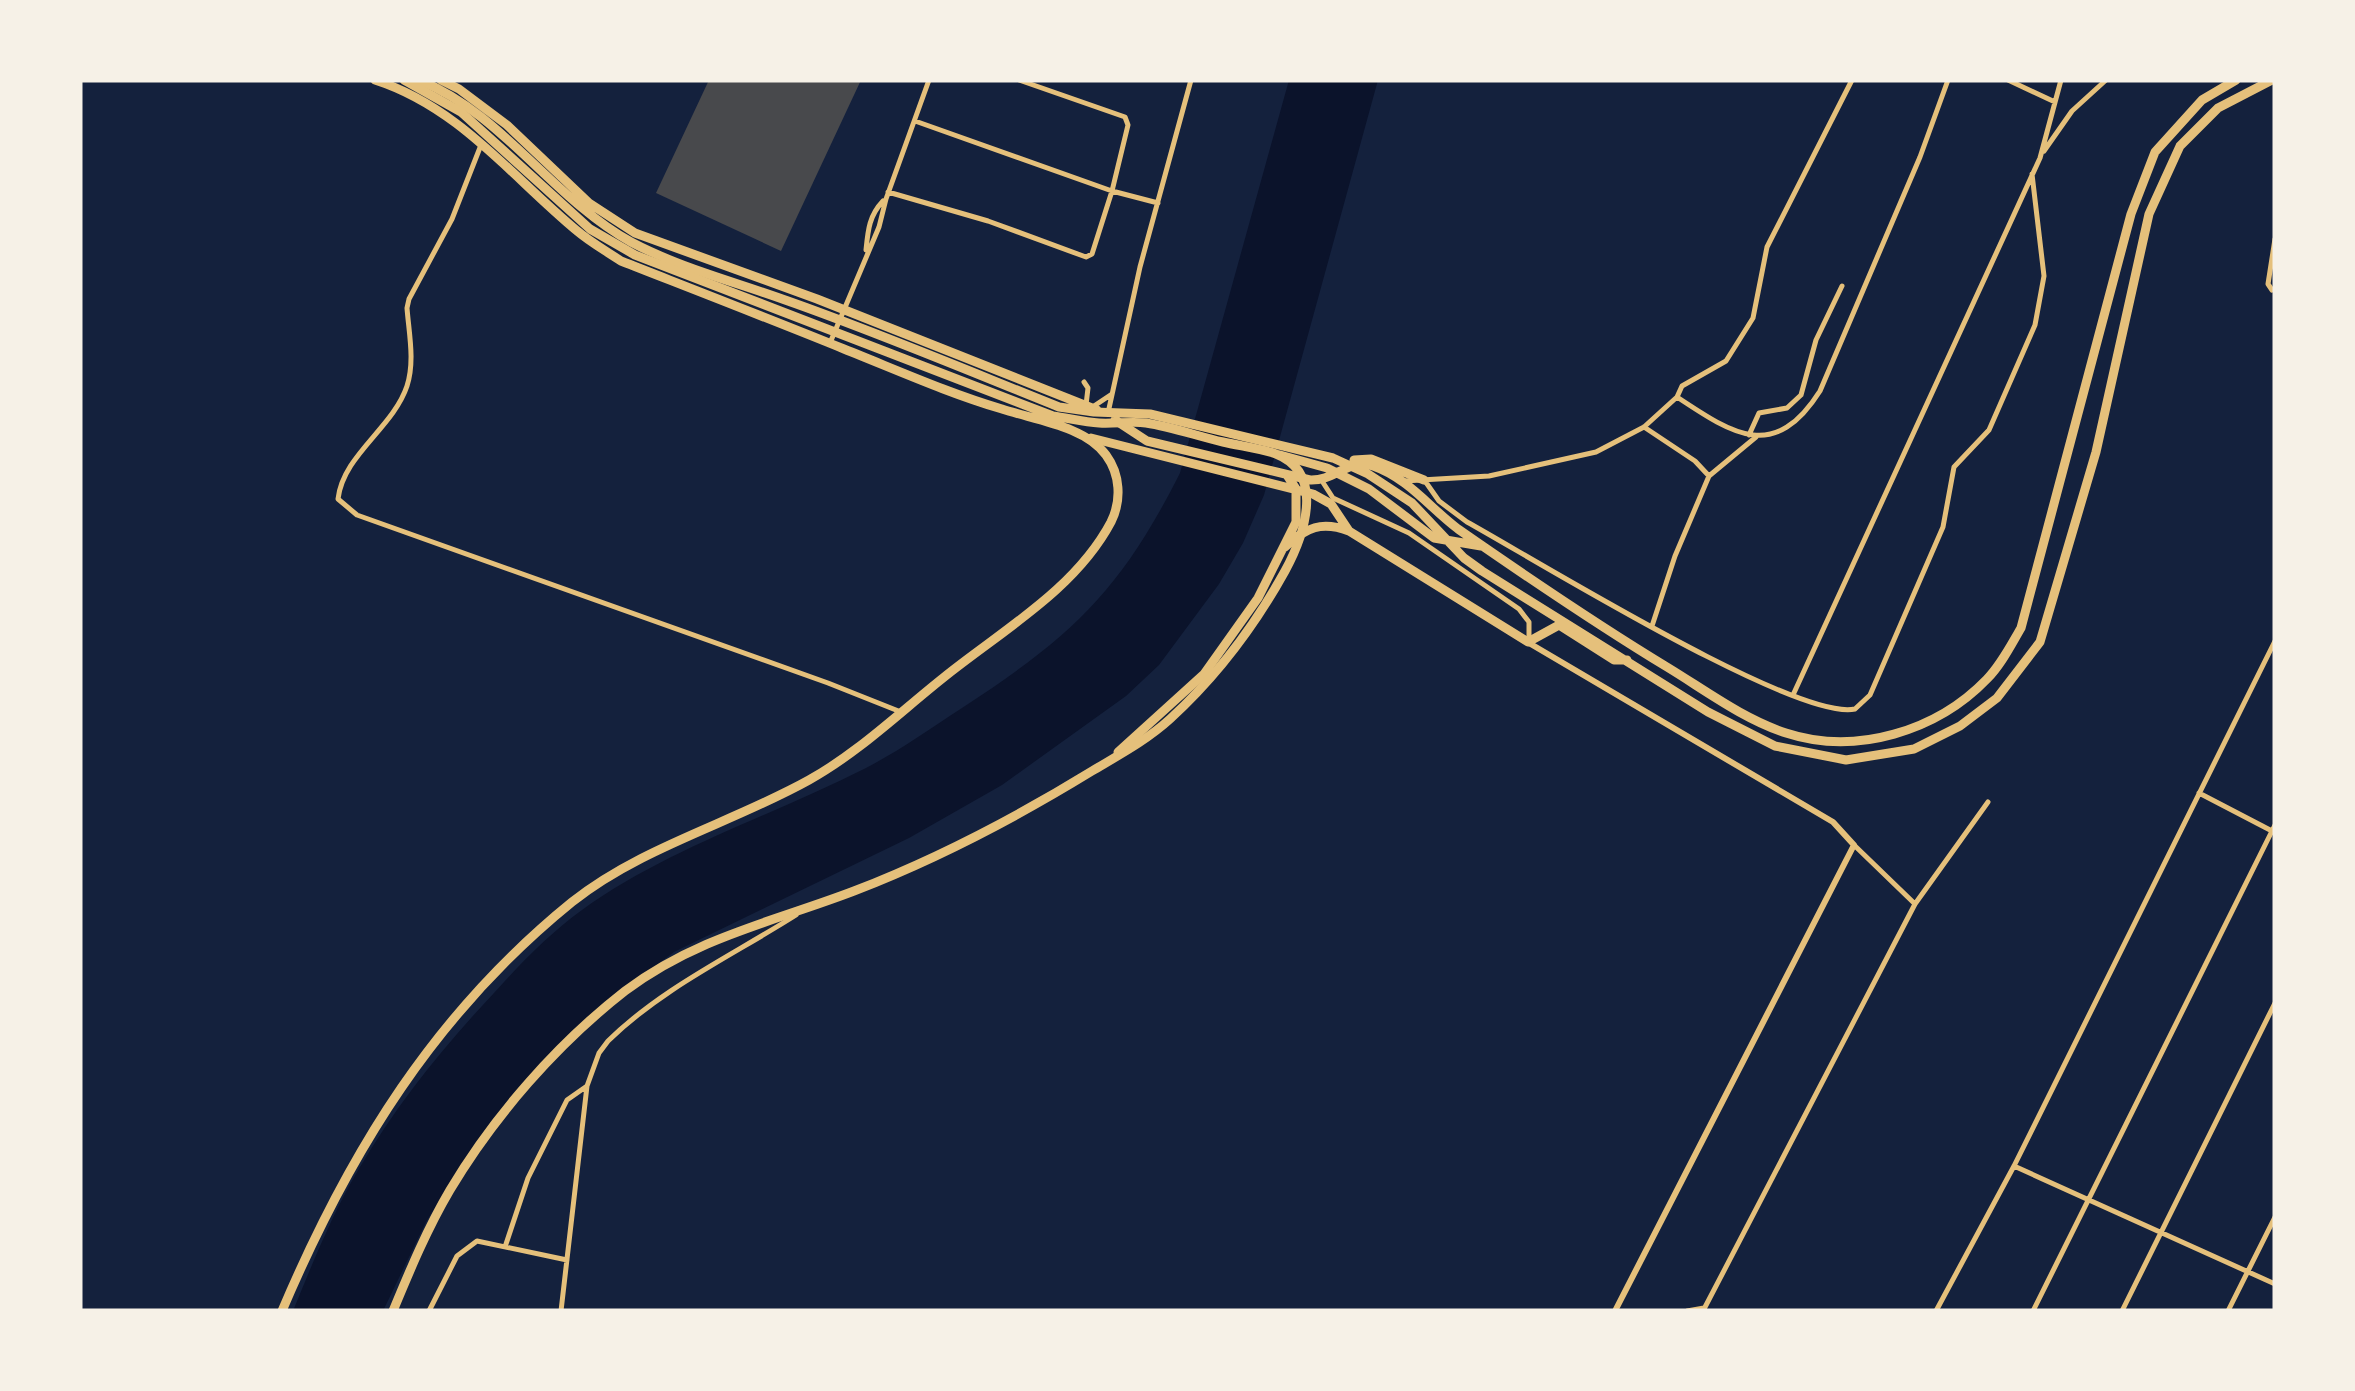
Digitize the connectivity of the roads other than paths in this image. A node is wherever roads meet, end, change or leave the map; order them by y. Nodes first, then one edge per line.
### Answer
1 (375, 80) edge
2 (404, 80) edge
3 (420, 80) edge
4 (441, 80) edge
5 (929, 80) edge
6 (1019, 80) edge
7 (1191, 80) edge
8 (1852, 80) edge
9 (1948, 80) edge
10 (2008, 80) edge
11 (2061, 80) edge
12 (2106, 80) edge
13 (2236, 80) edge
14 (2272, 80) edge
15 (2056, 102) junction
16 (915, 121) junction
17 (482, 143) junction
18 (2040, 158) junction
19 (2032, 174) junction
20 (1112, 192) junction
21 (887, 195) junction
22 (1158, 203) junction
23 (2275, 239) edge
24 (866, 253) junction
25 (675, 266) junction
26 (1842, 286) dead end
27 (2274, 289) edge
28 (844, 309) junction
29 (830, 343) junction
30 (1084, 382) dead end
31 (1112, 394) junction
32 (1677, 397) junction
33 (1089, 406) junction
34 (1108, 416) junction
35 (1644, 427) junction
36 (1753, 436) junction
37 (1090, 438) junction
38 (1170, 452) junction
39 (1277, 454) junction
40 (1285, 474) junction
41 (1708, 476) junction
42 (1322, 480) junction
43 (1424, 480) junction
44 (1401, 481) junction
45 (1296, 489) junction
46 (1326, 501) junction
47 (1349, 531) junction
48 (1484, 546) junction
49 (1291, 549) junction
50 (1652, 626) junction
51 (2275, 641) edge
52 (1528, 642) junction
53 (1628, 660) junction
54 (1793, 696) junction
55 (902, 712) junction
56 (2199, 794) junction
57 (1988, 802) dead end
58 (2274, 829) edge
59 (1854, 845) junction
60 (1915, 904) junction
61 (807, 908) junction
62 (2275, 1003) edge
63 (587, 1086) junction
64 (2014, 1166) junction
65 (2088, 1200) junction
66 (2275, 1216) edge
67 (2160, 1234) junction
68 (505, 1246) junction
69 (567, 1260) junction
70 (2248, 1272) junction
71 (2275, 1284) edge
72 (1704, 1310) edge
73 (282, 1311) edge
74 (393, 1311) edge
75 (429, 1311) edge
76 (561, 1311) edge
77 (1615, 1311) edge
78 (1687, 1311) edge
79 (1936, 1311) edge
80 (2033, 1311) edge
81 (2122, 1311) edge
82 (2228, 1311) edge

1 - 17 main road
2 - 25 main road
3 - 25 main road
4 - 28 main road
5 - 16 street
6 - 20 street
7 - 22 street
8 - 32 street
9 - 36 street
10 - 15 street
11 - 15 street
12 - 18 street
13 - 48 main road
14 - 53 main road
15 - 18 street
16 - 20 street
16 - 21 street
17 - 29 main road
17 - 55 street
18 - 19 street
19 - 54 street
19 - 54 street
20 - 21 street
20 - 22 street
21 - 24 street
21 - 24 street
22 - 31 street
23 - 27 street
24 - 28 street
25 - 39 main road
25 - 53 main road
26 - 36 street
28 - 29 street
28 - 33 main road
29 - 37 main road
30 - 33 street
31 - 33 street
31 - 34 street
32 - 35 street
32 - 36 street
33 - 34 main road
34 - 38 main road
35 - 41 street
35 - 43 street
36 - 41 street
37 - 38 main road
37 - 55 main road
38 - 40 main road
38 - 45 main road
39 - 48 main road
39 - 49 main road
40 - 42 main road
40 - 45 main road
41 - 50 street
42 - 43 main road
42 - 44 main road
42 - 46 main road
42 - 52 street
43 - 44 street
43 - 50 street
44 - 48 main road
45 - 46 main road
45 - 49 main road
46 - 47 main road
47 - 49 main road
47 - 52 main road
49 - 61 main road
50 - 54 street
51 - 56 street
52 - 53 main road
52 - 59 street
55 - 73 main road
56 - 58 street
56 - 64 street
57 - 60 street
58 - 65 street
59 - 60 street
59 - 77 street
60 - 72 street
61 - 63 street
61 - 74 main road
62 - 67 street
63 - 68 street
63 - 69 street
64 - 65 street
64 - 79 street
65 - 67 street
65 - 80 street
66 - 70 street
67 - 70 street
67 - 81 street
68 - 69 street
68 - 75 street
69 - 76 street
70 - 71 street
70 - 82 street
72 - 78 street

